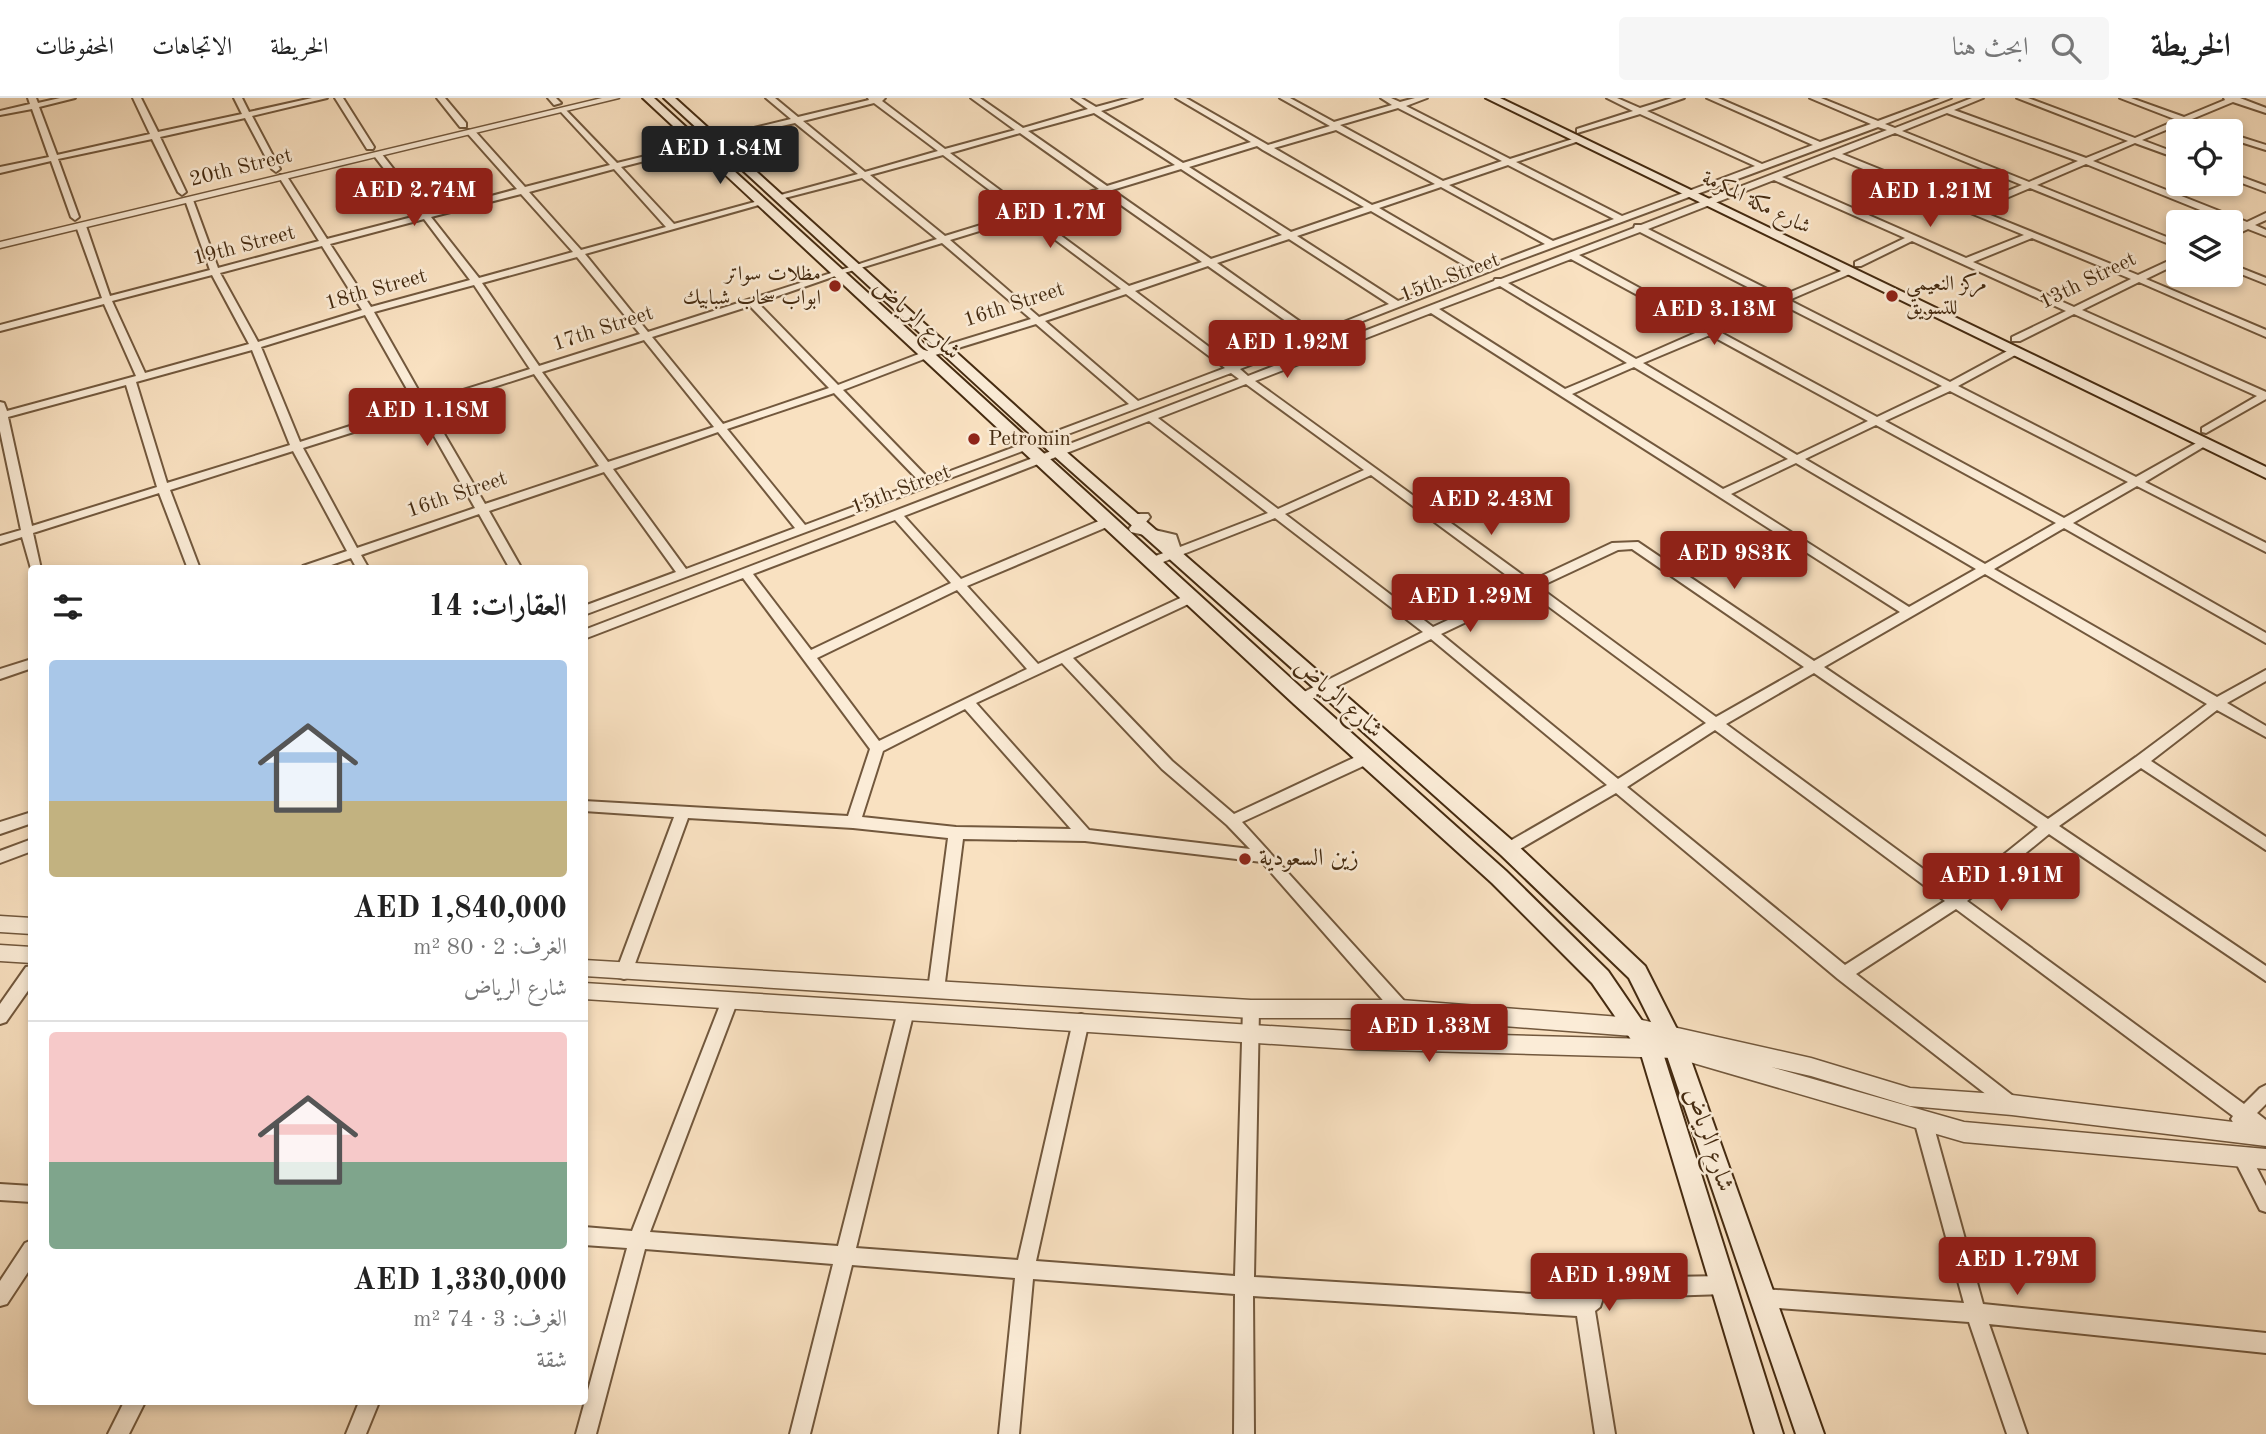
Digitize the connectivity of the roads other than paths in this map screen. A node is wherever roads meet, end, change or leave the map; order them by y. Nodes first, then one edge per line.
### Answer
1 (71, 98) edge
2 (137, 98) edge
3 (238, 98) edge
4 (323, 98) edge
5 (339, 98) edge
6 (441, 98) edge
7 (578, 98) edge
8 (614, 98) edge
9 (649, 98) edge
10 (669, 98) edge
11 (770, 98) edge
12 (887, 98) edge
13 (975, 98) edge
14 (1076, 98) edge
15 (1138, 98) edge
16 (1180, 98) edge
17 (1284, 98) edge
18 (1385, 98) edge
19 (1423, 98) edge
20 (1492, 98) edge
21 (1511, 98) edge
22 (1611, 98) edge
23 (1680, 98) edge
24 (1712, 98) edge
25 (1814, 98) edge
26 (1916, 98) edge
27 (1947, 98) edge
28 (1979, 98) edge
29 (2021, 98) edge
30 (2124, 98) edge
31 (2232, 98) edge
32 (874, 99) edge
33 (34, 102) edge
34 (558, 104) edge
35 (1931, 104) junction
36 (1399, 106) junction
37 (1096, 110) junction
38 (1947, 110) junction
39 (2266, 111) edge
40 (1641, 112) junction
41 (0, 113) edge
42 (248, 115) junction
43 (2183, 119) edge
44 (2188, 119) edge
45 (797, 121) junction
46 (1878, 124) junction
47 (1335, 126) junction
48 (2166, 128) edge
49 (467, 129) junction
50 (1024, 131) junction
51 (1893, 131) junction
52 (156, 135) junction
53 (1578, 135) junction
54 (2243, 140) edge
55 (715, 141) junction
56 (2136, 141) junction
57 (1257, 143) junction
58 (699, 144) junction
59 (1822, 146) junction
60 (1266, 148) junction
61 (2266, 148) edge
62 (374, 151) junction
63 (2166, 151) edge
64 (945, 153) junction
65 (1833, 153) junction
66 (55, 158) junction
67 (1510, 162) junction
68 (2088, 162) junction
69 (1184, 166) junction
70 (616, 167) junction
71 (1763, 167) junction
72 (0, 170) edge
73 (280, 173) junction
74 (866, 175) junction
75 (1773, 176) junction
76 (2243, 180) edge
77 (1443, 185) junction
78 (2030, 186) junction
79 (2266, 189) edge
80 (1107, 190) junction
81 (525, 191) junction
82 (1704, 195) junction
83 (185, 196) junction
84 (771, 200) junction
85 (1372, 209) junction
86 (1972, 209) junction
87 (1028, 214) junction
88 (2266, 216) edge
89 (424, 217) junction
90 (1621, 219) junction
91 (78, 221) junction
92 (2248, 226) junction
93 (672, 228) junction
94 (1638, 228) junction
95 (2243, 228) edge
96 (2266, 233) edge
97 (0, 234) edge
98 (2032, 235) junction
99 (1290, 236) junction
100 (1912, 238) junction
101 (944, 240) junction
102 (2166, 240) edge
103 (324, 243) junction
104 (1552, 244) junction
105 (0, 245) edge
106 (580, 254) junction
107 (1569, 254) junction
108 (1965, 262) junction
109 (1210, 263) junction
110 (2166, 265) edge
111 (1853, 267) junction
112 (859, 268) junction
113 (1481, 271) junction
114 (215, 272) junction
115 (838, 272) junction
116 (2243, 272) edge
117 (2137, 278) junction
118 (1498, 281) junction
119 (2266, 281) edge
120 (477, 282) junction
121 (1128, 290) junction
122 (107, 300) junction
123 (752, 302) junction
124 (1783, 302) junction
125 (1396, 304) junction
126 (1430, 308) junction
127 (2074, 309) junction
128 (368, 311) junction
129 (1036, 321) junction
130 (0, 328) edge
131 (1711, 332) junction
132 (2266, 334) edge
133 (644, 336) junction
134 (1314, 336) junction
135 (2015, 345) junction
136 (255, 346) junction
137 (947, 348) junction
138 (928, 354) junction
139 (1636, 363) junction
140 (1232, 368) junction
141 (536, 370) junction
142 (136, 378) junction
143 (1245, 379) junction
144 (1949, 387) junction
145 (838, 388) junction
146 (1565, 393) junction
147 (2266, 395) edge
148 (1136, 405) junction
149 (422, 407) junction
150 (1, 412) edge
151 (1149, 416) junction
152 (1874, 422) junction
153 (719, 428) junction
154 (2205, 437) junction
155 (1044, 439) junction
156 (1026, 445) junction
157 (296, 446) junction
158 (1058, 452) junction
159 (1040, 458) junction
160 (1796, 459) junction
161 (2266, 459) edge
162 (606, 467) junction
163 (1371, 471) junction
164 (2266, 473) edge
165 (2137, 481) junction
166 (928, 483) junction
167 (163, 488) junction
168 (1724, 493) junction
169 (482, 509) junction
170 (1276, 513) junction
171 (896, 514) junction
172 (1110, 521) junction
173 (2064, 523) junction
174 (803, 530) junction
175 (27, 531) junction
176 (0, 540) edge
177 (2266, 548) edge
178 (354, 553) junction
179 (1175, 553) junction
180 (1154, 562) junction
181 (34, 565) edge
182 (192, 565) edge
183 (319, 565) edge
184 (361, 565) edge
185 (514, 565) edge
186 (1985, 568) junction
187 (746, 572) junction
188 (683, 574) junction
189 (958, 585) junction
190 (1531, 586) junction
191 (1193, 597) junction
192 (588, 610) edge
193 (1908, 612) junction
194 (588, 633) edge
195 (1432, 633) junction
196 (2266, 639) edge
197 (808, 657) junction
198 (1063, 657) junction
199 (28, 664) edge
200 (1815, 666) junction
201 (1036, 670) junction
202 (0, 674) edge
203 (2266, 674) edge
204 (1325, 687) junction
205 (1301, 699) junction
206 (967, 702) junction
207 (2217, 703) junction
208 (1715, 724) junction
209 (2266, 732) edge
210 (877, 748) junction
211 (1367, 758) junction
212 (2141, 761) junction
213 (1617, 786) junction
214 (588, 806) edge
215 (683, 811) junction
216 (28, 818) edge
217 (1232, 821) junction
218 (853, 822) junction
219 (2049, 826) junction
220 (0, 828) edge
221 (956, 834) junction
222 (1085, 835) junction
223 (2266, 844) edge
224 (28, 846) edge
225 (1508, 849) junction
226 (0, 857) edge
227 (1266, 857) junction
228 (1955, 902) junction
229 (0, 924) edge
230 (28, 926) edge
231 (0, 953) edge
232 (28, 955) edge
233 (588, 968) edge
234 (624, 972) junction
235 (1844, 974) junction
236 (2266, 974) edge
237 (28, 978) edge
238 (936, 990) junction
239 (588, 991) edge
240 (730, 1000) junction
241 (1251, 1009) junction
242 (1401, 1009) junction
243 (906, 1012) junction
244 (0, 1017) edge
245 (1081, 1021) junction
246 (1633, 1027) junction
247 (1251, 1034) junction
248 (1665, 1045) junction
249 (2266, 1093) edge
250 (2012, 1105) junction
251 (2245, 1115) junction
252 (1923, 1120) junction
253 (2266, 1130) edge
254 (2226, 1132) junction
255 (2266, 1136) edge
256 (2242, 1157) junction
257 (2266, 1159) edge
258 (0, 1192) edge
259 (28, 1194) edge
260 (2266, 1204) edge
261 (588, 1236) edge
262 (638, 1240) junction
263 (28, 1255) edge
264 (844, 1256) junction
265 (1025, 1270) junction
266 (1725, 1285) junction
267 (1244, 1286) junction
268 (0, 1297) edge
269 (1763, 1298) junction
270 (1586, 1307) junction
271 (1976, 1313) junction
272 (2266, 1343) edge
273 (133, 1405) edge
274 (368, 1405) edge
275 (118, 1434) edge
276 (356, 1434) edge
277 (586, 1434) edge
278 (800, 1434) edge
279 (1009, 1434) edge
280 (1244, 1434) edge
281 (1605, 1434) edge
282 (1769, 1434) edge
283 (1810, 1434) edge
284 (2017, 1434) edge

1 - 33 street
2 - 52 street
3 - 42 street
4 - 42 street
5 - 62 street
6 - 49 street
7 - 34 street, 20th Street
8 - 34 street, 20th Street
9 - 58 main road, شارع الرياض
10 - 55 main road, شارع الرياض
11 - 45 street
12 - 32 street
13 - 50 street
14 - 37 street
15 - 37 street, 18th Street
16 - 57 street
17 - 47 street
18 - 36 street
19 - 36 street
20 - 53 main road, شارع مكة المكرمة
21 - 53 main road, شارع مكة المكرمة
22 - 40 street
23 - 40 street, 16th Street
24 - 59 street
25 - 46 street
26 - 35 street
27 - 35 street, 15th Street
28 - 38 street, 15th Street
29 - 56 street
30 - 43 street
31 - 39 street
31 - 44 street
32 - 45 street
32 - 64 street
33 - 41 street
33 - 66 street
34 - 49 street, 20th Street
34 - 70 street
35 - 46 street, 15th Street
36 - 47 street
36 - 67 street
37 - 50 street, 18th Street
37 - 69 street
38 - 51 street, 15th Street
38 - 68 street
40 - 53 street, 16th Street
40 - 71 street
42 - 52 street
42 - 73 street
45 - 55 street
45 - 74 street
46 - 51 street
46 - 59 street, 15th Street
47 - 60 street
47 - 77 street
48 - 56 street
49 - 62 street, 20th Street
49 - 81 street
50 - 64 street, 18th Street
50 - 80 street
51 - 65 street, 15th Street
51 - 78 street
52 - 66 street
52 - 83 street
53 - 67 street, 16th Street
53 - 82 main road, شارع مكة المكرمة
54 - 61 street
55 - 84 main road, شارع الرياض
56 - 63 street
56 - 68 street
57 - 60 street
57 - 69 street, 17th Street
58 - 70 street, 19th Street
58 - 84 main road, شارع الرياض
59 - 71 street, 15th Street
60 - 85 street
62 - 73 street, 20th Street
62 - 89 street
64 - 74 street, 18th Street
64 - 87 street
65 - 75 street, 15th Street
65 - 86 street
66 - 72 street
66 - 91 street
67 - 77 street, 16th Street
67 - 90 street
68 - 78 street
68 - 92 street
69 - 80 street, 17th Street
69 - 99 street
70 - 81 street, 19th Street
70 - 93 street
71 - 82 street, 15th Street
73 - 83 street, 20th Street
73 - 103 street
74 - 84 street, 18th Street
74 - 101 street
75 - 82 street, 15th Street
75 - 100 street
76 - 79 street
77 - 85 street, 16th Street
77 - 104 street
78 - 86 street
78 - 102 street
80 - 87 street, 17th Street
80 - 109 street
81 - 89 street, 19th Street
81 - 106 street
82 - 90 street, 15th Street
82 - 94 street, 15th Street
82 - 111 main road, شارع مكة المكرمة
83 - 91 street, 20th Street
83 - 114 street
84 - 93 street, 18th Street
84 - 112 main road, شارع الرياض
84 - 115 main road, شارع الرياض
85 - 99 street, 16th Street
85 - 113 street
86 - 98 street
87 - 101 street, 17th Street
87 - 121 street
88 - 92 street
89 - 103 street, 19th Street
89 - 120 street
90 - 104 street, 15th Street
91 - 97 street, 20th Street
91 - 105 street, 20th Street
91 - 122 street
92 - 95 street
92 - 96 street
93 - 106 street, 18th Street
94 - 107 street, 15th Street
94 - 124 street
98 - 108 street
98 - 117 street
99 - 109 street, 16th Street
99 - 125 street
100 - 108 street
100 - 111 street
101 - 112 street, 17th Street
101 - 129 street
103 - 114 street, 19th Street
103 - 128 street
104 - 113 street, 15th Street
106 - 120 street, 18th Street
106 - 133 street
107 - 118 street, 15th Street
107 - 131 street
108 - 127 street
109 - 121 street, 16th Street
109 - 134 street
110 - 117 street, 13th Street
111 - 124 street
111 - 135 main road, شارع مكة المكرمة
112 - 115 street, 17th Street
112 - 137 main road, شارع الرياض
113 - 125 street, 15th Street
114 - 122 street, 19th Street
114 - 136 street
115 - 123 street, 17th Street
115 - 138 main road, شارع الرياض
116 - 119 street
117 - 127 street, 13th Street
117 - 132 street
118 - 126 street, 15th Street
118 - 139 street
120 - 128 street, 18th Street
120 - 141 street
121 - 129 street, 16th Street
121 - 140 street
122 - 130 street, 19th Street
122 - 142 street
123 - 133 street, 17th Street
123 - 145 street
124 - 131 street
124 - 144 street
125 - 134 street, 15th Street
126 - 143 street, 15th Street
126 - 146 street
127 - 135 street, 13th Street
127 - 147 street
128 - 136 street, 18th Street
128 - 149 street
129 - 137 street, 16th Street
129 - 148 street
131 - 139 street
131 - 152 street
133 - 141 street, 17th Street
133 - 153 street
134 - 140 street, 15th Street
135 - 144 street, 13th Street
135 - 154 main road, شارع مكة المكرمة
136 - 142 street, 18th Street
136 - 157 street
137 - 138 street, 16th Street
137 - 155 main road, شارع الرياض
138 - 145 street, 16th Street
138 - 156 main road, شارع الرياض
139 - 146 street
139 - 160 street
140 - 143 street
140 - 148 street, 15th Street
141 - 149 street, 17th Street
141 - 162 street
142 - 150 street, 18th Street
142 - 167 street
143 - 151 street, 15th Street
143 - 163 street
144 - 152 street, 13th Street
144 - 165 street
145 - 153 street, 16th Street
145 - 166 street
146 - 168 street
147 - 154 street
148 - 155 street, 15th Street
149 - 157 street, 17th Street
149 - 169 street
150 - 175 street
151 - 158 street, 15th Street
151 - 170 street
152 - 160 street, 13th Street
152 - 173 street
153 - 162 street, 16th Street
153 - 174 street
154 - 161 main road, شارع مكة المكرمة
154 - 164 main road, شارع مكة المكرمة
154 - 165 street
155 - 156 street, 15th Street
155 - 158 main road, شارع الرياض
156 - 159 main road, شارع الرياض
156 - 166 street, 15th Street
157 - 167 street, 17th Street
157 - 178 street
158 - 159 street, 15th Street
158 - 179 main road, شارع الرياض
159 - 171 street, 15th Street
159 - 172 main road, شارع الرياض
160 - 168 street, 13th Street
160 - 186 street
162 - 169 street, 16th Street
162 - 188 street
163 - 170 street
163 - 190 street
165 - 173 street
165 - 177 street
166 - 174 street, 15th Street
167 - 175 street, 17th Street
167 - 182 street
168 - 193 street
169 - 178 street, 16th Street
169 - 185 street
170 - 179 street
170 - 195 street
171 - 187 street, 15th Street
171 - 189 street
172 - 180 main road, شارع الرياض
172 - 189 street
173 - 186 street
173 - 196 street
174 - 188 street, 15th Street
175 - 176 street, 17th Street
175 - 181 street
178 - 183 street, 16th Street
178 - 184 street
179 - 180 street
179 - 204 main road, شارع الرياض
180 - 191 main road, شارع الرياض
186 - 193 street
186 - 207 street
187 - 194 street, 15th Street
187 - 197 street
188 - 192 street, 15th Street
189 - 197 street
189 - 201 street
190 - 195 street
190 - 200 street
190 - 208 street
191 - 198 street
191 - 205 main road, شارع الرياض
193 - 200 street
195 - 204 street
195 - 213 street
197 - 210 street
198 - 201 street
198 - 217 street
199 - 202 street
200 - 208 street
200 - 219 street
201 - 206 street
203 - 207 street
204 - 205 street
204 - 225 main road, شارع الرياض
205 - 211 main road, شارع الرياض
206 - 210 street
206 - 222 street
207 - 209 street
207 - 212 street
208 - 213 street
208 - 228 street
210 - 218 street
211 - 217 street
211 - 246 main road, شارع الرياض
212 - 219 street
212 - 223 street
213 - 225 street
213 - 235 street
214 - 215 street
215 - 218 street
215 - 234 street
216 - 220 street
217 - 227 street
218 - 221 street
219 - 228 street
219 - 236 street
221 - 222 street
221 - 238 street
222 - 227 street
224 - 226 street
225 - 248 main road, شارع الرياض
227 - 242 street
228 - 235 street
228 - 251 street
229 - 230 street
231 - 232 street
233 - 234 street
234 - 238 street
235 - 250 street
237 - 244 street
238 - 241 street
239 - 240 street
240 - 243 street
240 - 262 street
241 - 242 street
241 - 247 street
242 - 246 street
243 - 245 street
243 - 264 street
245 - 247 street
245 - 265 street
246 - 248 street
247 - 248 street
247 - 267 street
248 - 250 street
248 - 252 street
248 - 266 main road, شارع الرياض
248 - 269 main road, شارع الرياض
249 - 251 street
250 - 254 street
251 - 253 street
251 - 254 street
252 - 256 street
252 - 271 street
254 - 255 street
256 - 257 street
256 - 260 street
258 - 259 street
261 - 262 street
262 - 264 street
262 - 277 street
263 - 268 street
264 - 265 street
264 - 278 street
265 - 267 street
265 - 279 street
266 - 270 street
266 - 282 main road, شارع الرياض
267 - 270 street
267 - 280 street
269 - 271 street
269 - 283 main road, شارع الرياض
270 - 281 street
271 - 272 street
271 - 284 street
273 - 275 street
274 - 276 street

